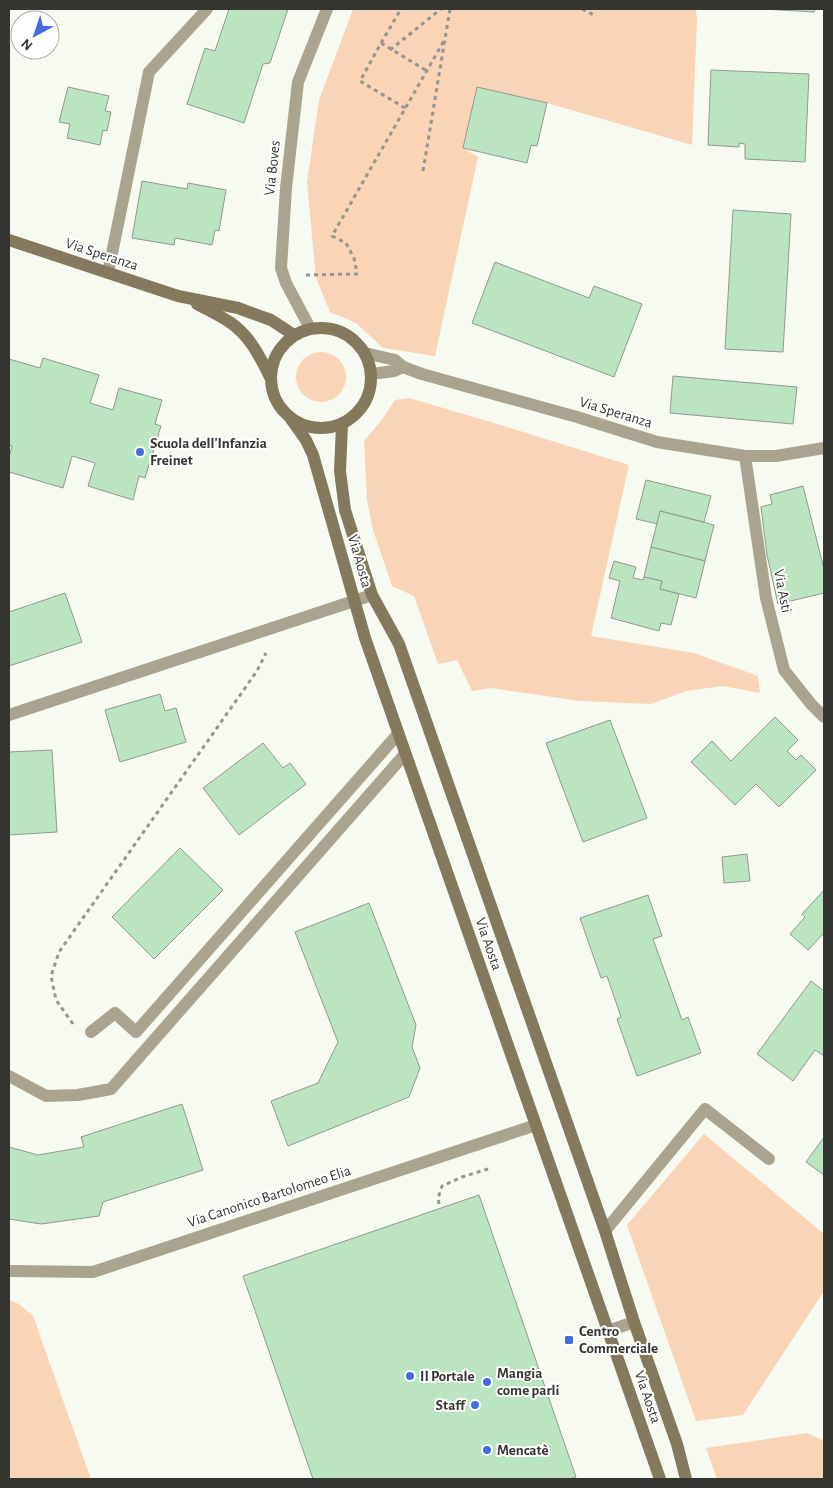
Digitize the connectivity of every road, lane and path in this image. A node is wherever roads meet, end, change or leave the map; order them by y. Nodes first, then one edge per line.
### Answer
1 (207, 9) edge
2 (327, 9) edge
3 (401, 9) edge
4 (441, 9) edge
5 (450, 9) edge
6 (582, 9) edge
7 (596, 16) dead end
8 (445, 39) junction
9 (381, 43) junction
10 (390, 50) junction
11 (427, 72) junction
12 (405, 108) junction
13 (424, 171) dead end
14 (9, 240) edge
15 (108, 273) junction
16 (304, 275) dead end
17 (186, 298) junction
18 (310, 328) junction
19 (294, 335) junction
20 (366, 354) junction
21 (403, 367) junction
22 (371, 374) junction
23 (270, 377) junction
24 (291, 419) junction
25 (342, 425) junction
26 (824, 448) edge
27 (745, 456) junction
28 (372, 595) junction
29 (354, 601) junction
30 (281, 626) junction
31 (9, 715) edge
32 (824, 717) edge
33 (398, 734) junction
34 (405, 754) junction
35 (91, 1032) joint
36 (9, 1076) edge
37 (536, 1125) junction
38 (769, 1159) dead end
39 (491, 1168) dead end
40 (439, 1204) dead end
41 (605, 1231) junction
42 (9, 1271) edge
43 (634, 1322) junction
44 (608, 1331) junction
45 (660, 1479) edge
46 (686, 1479) edge

1 - 15 street
2 - 18 street, Via Boves
3 - 9 path
4 - 10 path
5 - 8 path
6 - 7 path
8 - 11 path
8 - 13 path
9 - 10 path
9 - 12 path
10 - 11 path
11 - 12 path
12 - 16 path
14 - 15 street, Via Speranza
15 - 17 street, Via Speranza
17 - 19 street, Via Speranza
17 - 23 street, Via Speranza
18 - 19 street
18 - 20 street
19 - 23 street
20 - 21 street, Via Speranza
20 - 22 street
21 - 22 street
21 - 27 street, Via Speranza
22 - 25 street
23 - 24 street
24 - 25 street
24 - 29 street, Via Aosta
25 - 28 street, Via Aosta
26 - 27 street, Via Speranza
27 - 32 street, Via Asti
28 - 29 street
28 - 41 street, Via Aosta
29 - 30 street
29 - 33 street, Via Aosta
30 - 31 street
30 - 35 path
33 - 34 street, Via Aosta
33 - 35 street
34 - 36 street
34 - 37 street, Via Aosta
37 - 42 street, Via Canonico Bartolomeo Elia
37 - 44 street, Via Aosta
38 - 41 street
39 - 40 path
41 - 43 street, Via Aosta
43 - 44 street
43 - 46 street, Via Aosta
44 - 45 street, Via Aosta

